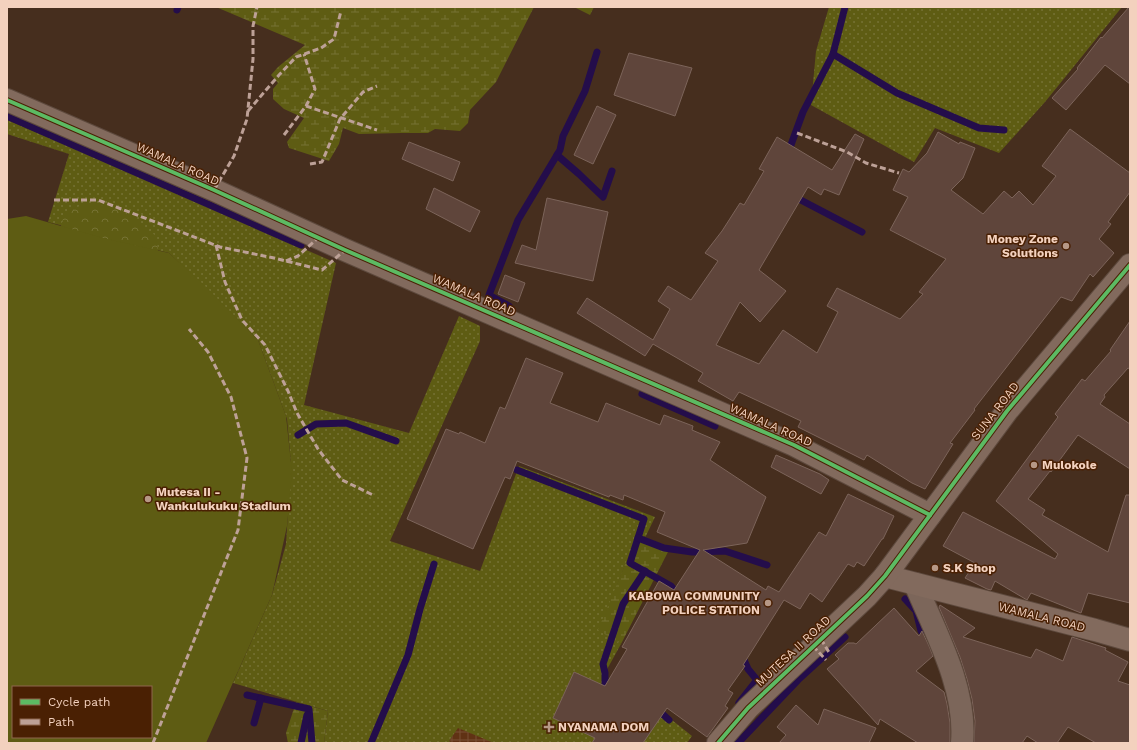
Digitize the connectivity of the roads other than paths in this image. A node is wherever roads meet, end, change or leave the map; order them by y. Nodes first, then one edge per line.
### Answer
1 (7, 100) edge
2 (1130, 265) edge
3 (930, 515) junction
4 (885, 576) junction
5 (915, 584) junction
6 (1130, 640) edge
7 (718, 743) edge
8 (962, 743) edge

1 - 3 street, WAMALA ROAD
2 - 3 street, SUNA ROAD
3 - 4 street, SUNA ROAD
4 - 5 street, WAMALA ROAD
4 - 7 street, MUTESA II ROAD
5 - 6 street, WAMALA ROAD
5 - 8 street

